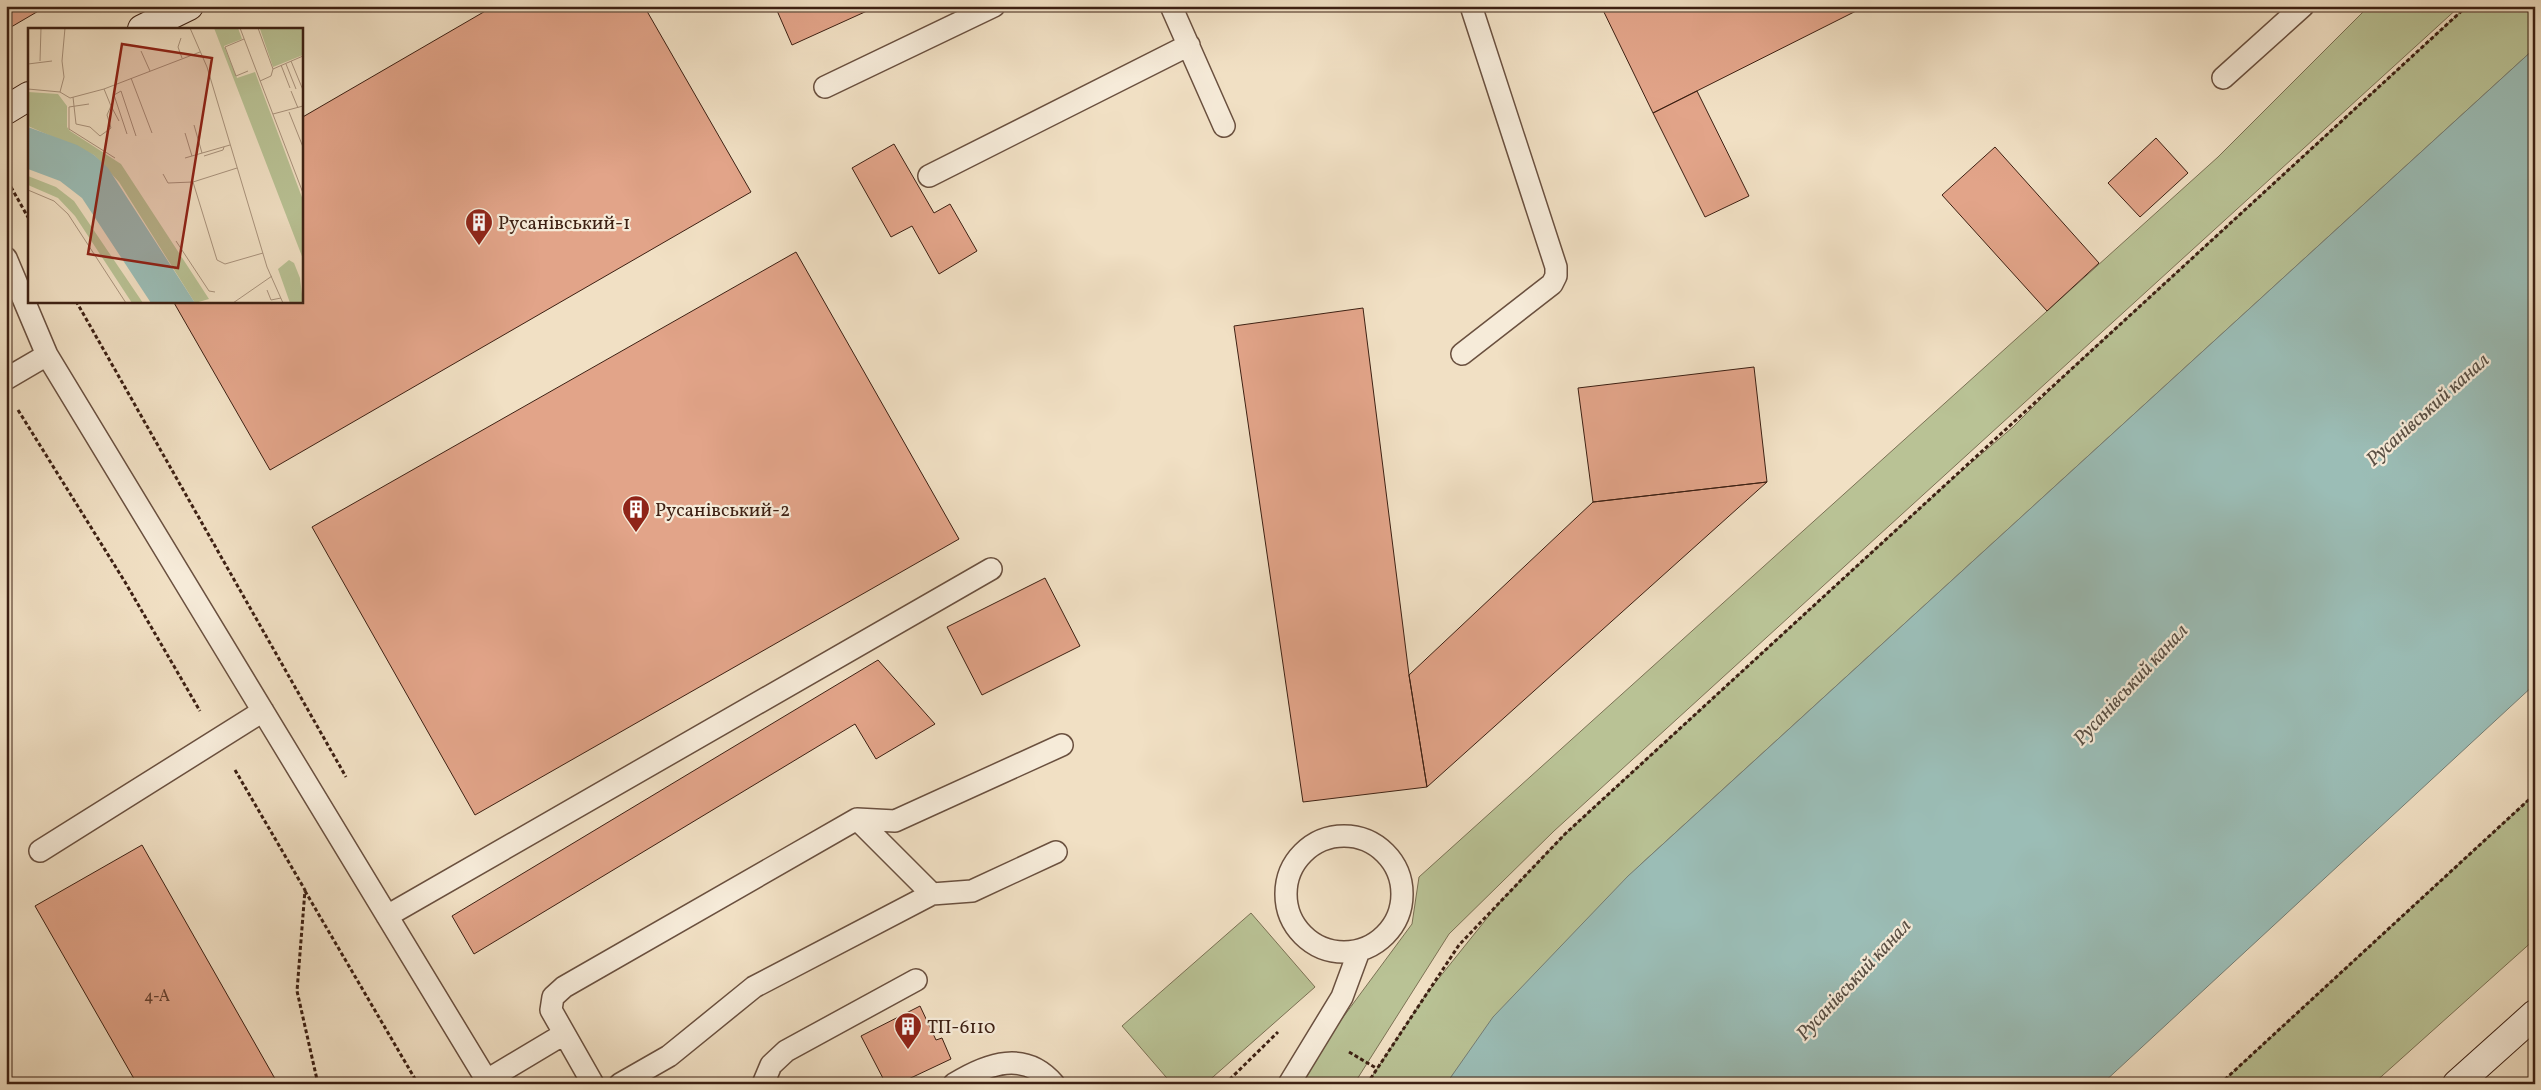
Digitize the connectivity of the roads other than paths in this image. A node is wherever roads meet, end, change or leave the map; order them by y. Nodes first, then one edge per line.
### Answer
1 (189, 6) edge
2 (994, 6) edge
3 (1171, 6) edge
4 (1472, 6) edge
5 (2303, 6) edge
6 (144, 28) edge
7 (1189, 45) junction
8 (2223, 78) dead end
9 (825, 87) dead end
10 (28, 97) edge
11 (6, 110) edge
12 (1224, 126) dead end
13 (929, 176) dead end
14 (6, 258) edge
15 (1462, 354) dead end
16 (47, 355) junction
17 (6, 379) edge
18 (992, 569) dead end
19 (263, 711) junction
20 (1062, 745) dead end
21 (857, 819) junction
22 (40, 851) dead end
23 (1056, 852) dead end
24 (932, 894) junction
25 (387, 916) junction
26 (1359, 951) junction
27 (916, 980) dead end
28 (2535, 1014) edge
29 (564, 1034) junction
30 (488, 1082) edge
31 (593, 1084) edge
32 (620, 1084) edge
33 (763, 1084) edge
34 (954, 1084) edge
35 (1054, 1084) edge
36 (1289, 1084) edge
37 (2458, 1084) edge

1 - 6 street
2 - 9 lane
3 - 7 lane
4 - 15 lane
5 - 8 lane
7 - 12 lane
7 - 13 lane
10 - 11 street
14 - 16 lane
16 - 17 lane
16 - 19 lane
18 - 25 lane
19 - 22 lane
19 - 25 lane
20 - 21 lane
21 - 24 lane
21 - 29 lane
23 - 24 lane
24 - 32 lane
25 - 30 lane
26 - 26 lane
26 - 36 lane
27 - 33 lane
28 - 37 street
29 - 30 lane
29 - 31 lane
34 - 35 lane

